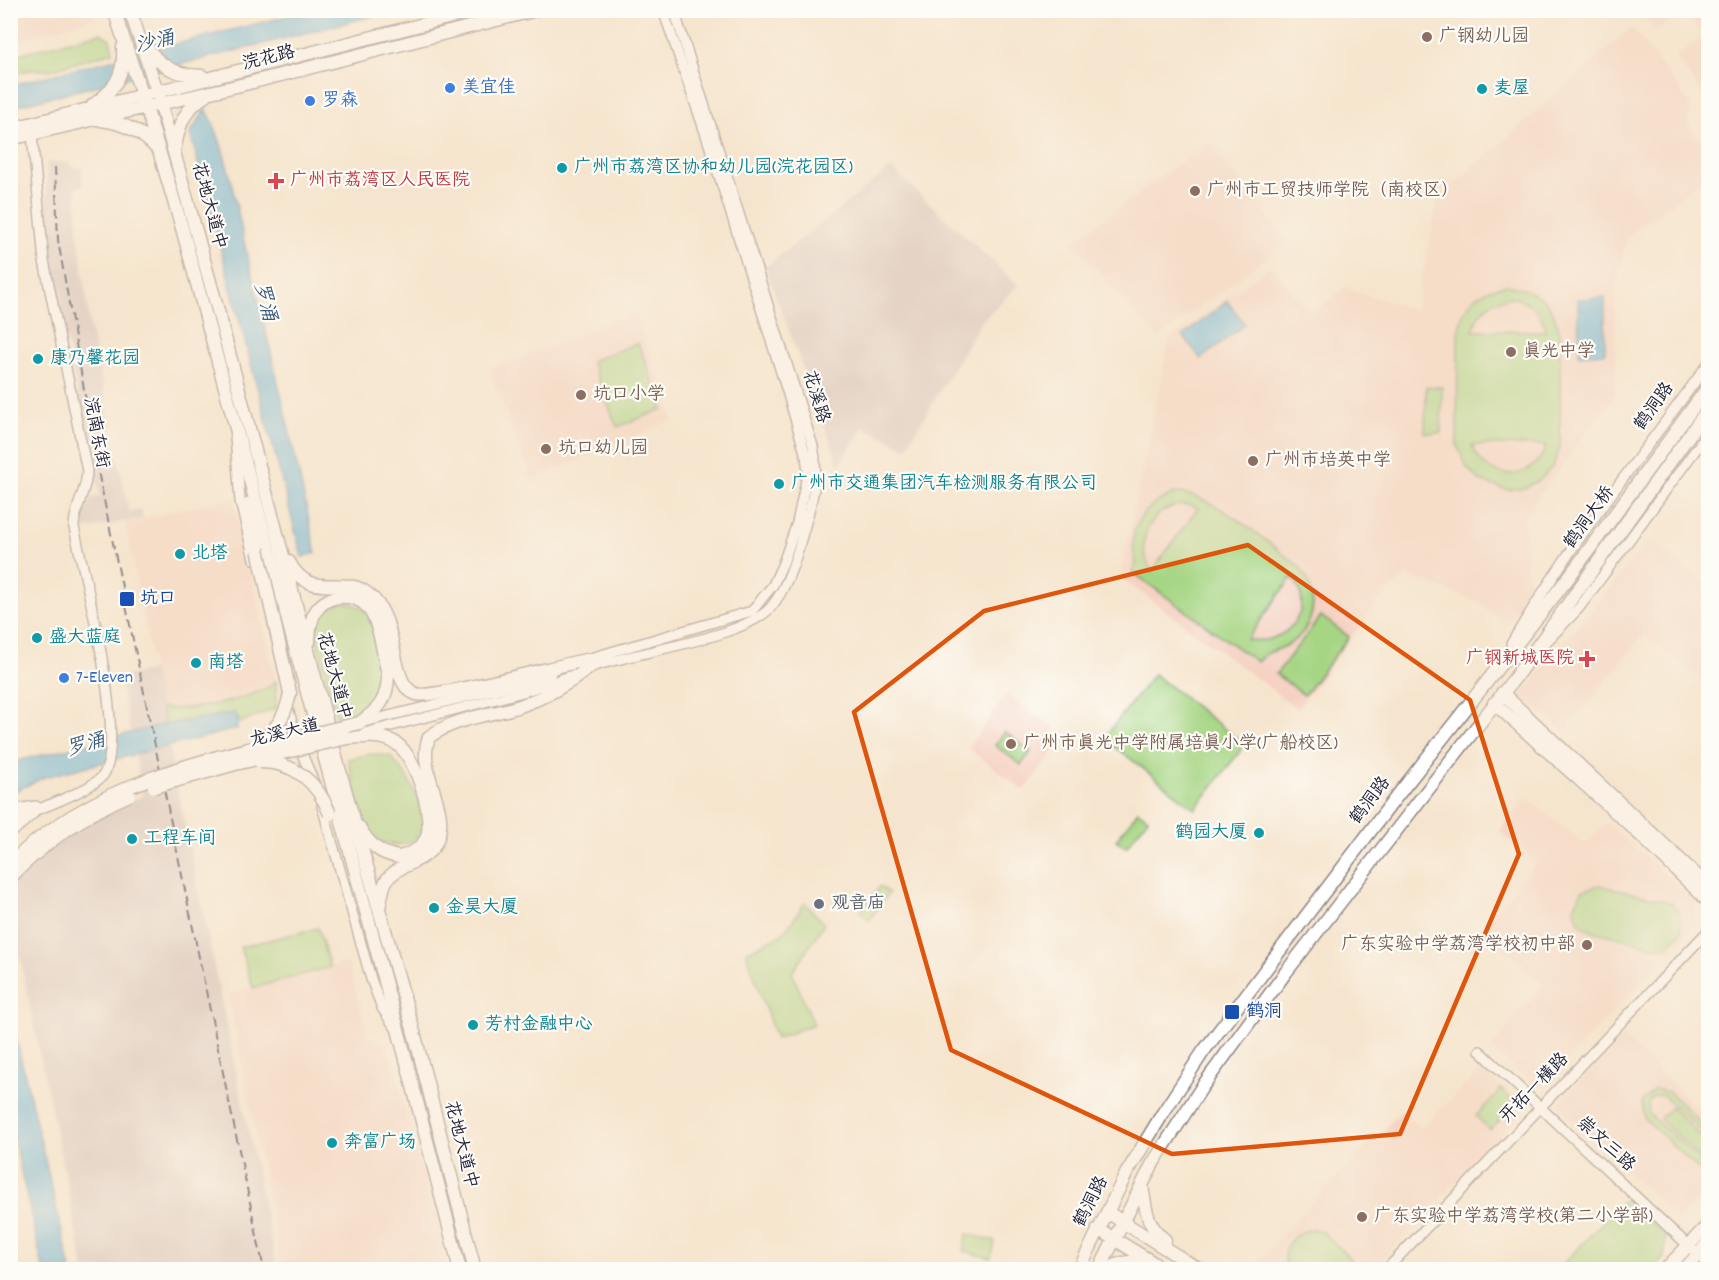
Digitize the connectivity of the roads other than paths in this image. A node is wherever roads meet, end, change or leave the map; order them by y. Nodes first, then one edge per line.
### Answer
1 (114, 10) edge
2 (129, 10) edge
3 (479, 10) edge
4 (536, 10) edge
5 (669, 13) edge
6 (138, 34) junction
7 (123, 39) junction
8 (200, 78) junction
9 (157, 91) junction
10 (206, 94) junction
11 (144, 101) junction
12 (160, 104) junction
13 (87, 105) junction
14 (94, 119) junction
15 (10, 129) edge
16 (33, 134) junction
17 (10, 140) edge
18 (174, 151) junction
19 (161, 155) junction
20 (1708, 364) edge
21 (1708, 387) edge
22 (229, 409) junction
23 (1708, 409) edge
24 (1708, 433) edge
25 (235, 436) junction
26 (1705, 445) edge
27 (283, 552) junction
28 (331, 592) junction
29 (1529, 657) junction
30 (309, 658) junction
31 (587, 664) junction
32 (1496, 668) junction
33 (1498, 698) junction
34 (474, 700) junction
35 (359, 723) junction
36 (347, 738) junction
37 (233, 759) junction
38 (44, 805) junction
39 (10, 810) edge
40 (352, 816) junction
41 (10, 818) edge
42 (10, 834) edge
43 (10, 864) edge
44 (10, 878) edge
45 (1708, 885) edge
46 (1708, 901) edge
47 (378, 912) junction
48 (1708, 931) edge
49 (396, 1028) junction
50 (1480, 1051) dead end
51 (407, 1062) junction
52 (1539, 1108) junction
53 (1142, 1186) junction
54 (1107, 1212) junction
55 (1123, 1221) junction
56 (1708, 1225) edge
57 (1098, 1229) junction
58 (1115, 1238) junction
59 (1708, 1244) edge
60 (1688, 1245) junction
61 (1698, 1254) junction
62 (1178, 1255) junction
63 (1708, 1264) edge
64 (460, 1269) edge
65 (475, 1269) edge
66 (1078, 1269) edge
67 (1099, 1269) edge
68 (1106, 1269) edge
69 (1157, 1269) edge
70 (1165, 1269) edge
71 (1188, 1269) edge
72 (1199, 1269) edge
73 (1386, 1269) edge
74 (1665, 1269) edge
75 (1684, 1269) edge

1 - 7 main road, 花地大道中
2 - 6 main road
3 - 8 main road, 浣花路
4 - 10 main road, 浣花路
5 - 31 street, 花溪路
6 - 8 main road
6 - 9 main road, 花地大道中
7 - 11 main road, 花地大道中
7 - 13 main road
8 - 9 main road, 浣花路
9 - 11 main road, 浣花路
9 - 12 main road, 花地大道中
10 - 12 main road, 浣花路
10 - 18 main road
11 - 12 main road, 浣花路
11 - 13 main road, 浣花路
11 - 14 main road, 浣花路
11 - 19 main road, 花地大道中
12 - 18 main road, 花地大道中
13 - 15 main road
14 - 16 main road, 浣花路
14 - 19 main road
16 - 17 main road, 浣花路
16 - 38 street, 浣南东街
18 - 19 main road
18 - 27 main road, 花地大道中
19 - 22 main road, 花地大道中
20 - 32 street, 鹤洞路
21 - 32 main road, 鹤洞大桥
22 - 25 main road
22 - 51 main road, 花地大道中
23 - 29 main road, 鹤洞大桥
24 - 26 street, 鹤洞路
25 - 37 main road, bridge
25 - 49 street
26 - 29 street, 鹤洞路
27 - 28 main road
27 - 30 main road, 花地大道中
28 - 30 main road
28 - 31 main road
28 - 35 main road
29 - 33 main road, 鹤洞路
30 - 40 main road, 花地大道中
31 - 34 street, 龙溪大道
31 - 47 main road
32 - 54 main road, 鹤洞路
33 - 45 main road
33 - 46 main road
33 - 53 main road, 鹤洞路
34 - 35 street, 龙溪大道
34 - 36 street, 龙溪大道
35 - 37 main road, 龙溪大道, bridge
36 - 37 main road, 龙溪大道, bridge
36 - 40 main road
37 - 43 main road, 龙溪大道, bridge
37 - 44 main road, 龙溪大道, bridge
37 - 49 main road, bridge
38 - 39 street
38 - 41 street
38 - 42 street
40 - 47 main road, 花地大道中
47 - 65 main road, 花地大道中
48 - 52 street, 开拓一横路
49 - 51 main road
50 - 52 street, 崇文三路
51 - 64 main road, 花地大道中
52 - 60 street, 崇文三路
52 - 73 street, 开拓一横路
53 - 55 main road, 鹤洞路
53 - 62 main road
54 - 55 main road
54 - 57 main road, 鹤洞路
55 - 58 main road, 鹤洞路
55 - 62 main road
56 - 60 main road
57 - 58 main road
57 - 66 main road, 鹤洞路
58 - 67 main road, 鹤洞路
58 - 70 main road
59 - 61 main road
60 - 61 street, 崇文三路
60 - 74 main road
61 - 63 street, 崇文三路
61 - 75 main road
62 - 72 main road
68 - 69 main road
71 - 72 main road

